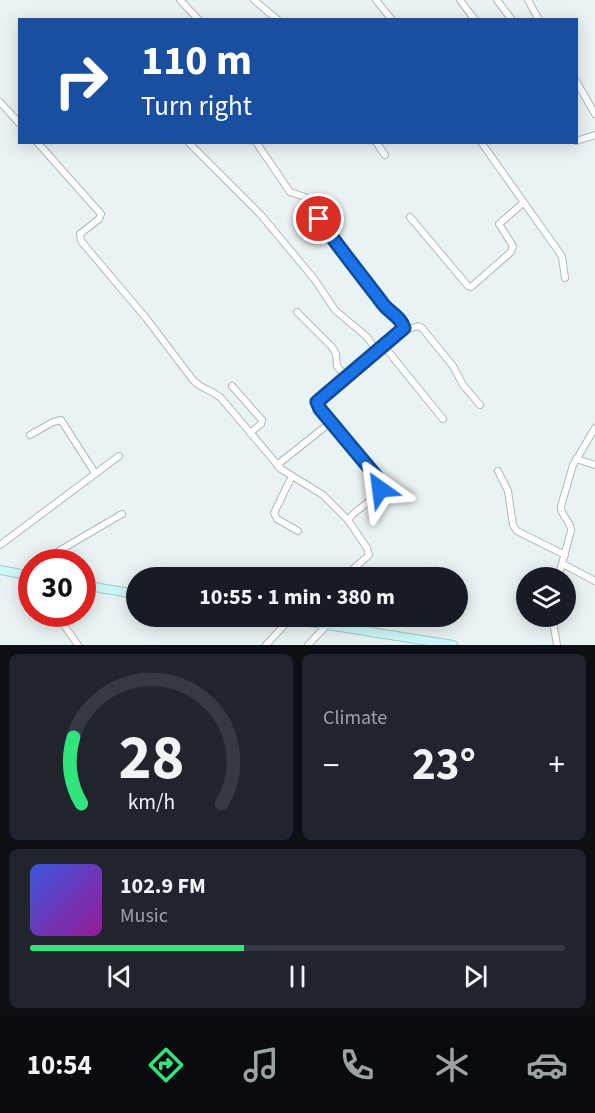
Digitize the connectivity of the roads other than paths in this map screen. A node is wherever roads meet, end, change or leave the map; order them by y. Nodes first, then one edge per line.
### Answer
1 (180, 0) edge
2 (254, 0) edge
3 (376, 0) edge
4 (460, 0) edge
5 (497, 0) edge
6 (528, 0) edge
7 (197, 18) edge
8 (276, 18) edge
9 (390, 18) edge
10 (474, 18) edge
11 (510, 18) edge
12 (536, 18) edge
13 (578, 84) edge
14 (0, 102) edge
15 (595, 114) edge
16 (18, 122) edge
17 (595, 135) edge
18 (578, 140) edge
19 (39, 144) edge
20 (190, 144) edge
21 (257, 144) edge
22 (377, 144) edge
23 (482, 144) edge
24 (385, 155) dead end
25 (523, 203) junction
26 (410, 217) dead end
27 (565, 278) dead end
28 (297, 312) dead end
29 (403, 331) junction
30 (383, 345) junction
31 (377, 351) junction
32 (346, 377) junction
33 (232, 386) dead end
34 (480, 405) dead end
35 (443, 419) dead end
36 (331, 422) junction
37 (595, 428) edge
38 (250, 433) junction
39 (30, 435) dead end
40 (119, 456) dead end
41 (576, 459) junction
42 (277, 465) junction
43 (595, 465) edge
44 (498, 471) dead end
45 (94, 473) junction
46 (292, 476) junction
47 (122, 514) dead end
48 (348, 520) junction
49 (298, 531) dead end
50 (0, 545) edge
51 (62, 549) edge
52 (565, 555) junction
53 (563, 564) junction
54 (356, 567) edge
55 (562, 567) edge
56 (0, 570) edge
57 (18, 573) edge
58 (595, 581) edge
59 (96, 587) edge
60 (126, 592) edge
61 (65, 627) edge
62 (283, 627) edge
63 (325, 627) edge
64 (340, 627) edge
65 (554, 627) edge
66 (78, 645) edge
67 (266, 645) edge
68 (308, 645) edge
69 (453, 645) edge
70 (557, 645) edge

1 - 7 street
2 - 8 street
3 - 9 street
4 - 10 street
5 - 11 street
6 - 12 street
13 - 15 street
14 - 16 street
17 - 18 street
19 - 38 street
20 - 31 street
21 - 29 street
22 - 24 street
23 - 25 street
25 - 26 street
25 - 27 street
28 - 32 street
29 - 30 street
29 - 34 street
30 - 31 street
30 - 35 street
31 - 32 street
32 - 36 street
33 - 38 street
36 - 42 street
36 - 48 street
37 - 41 street
38 - 42 street
39 - 45 street
40 - 45 street
41 - 43 street
41 - 52 street
42 - 46 street
44 - 52 street
45 - 50 street
46 - 48 street
46 - 49 street
47 - 51 street
48 - 54 street
52 - 53 street
53 - 55 street
53 - 58 street
56 - 57 street
59 - 60 street
61 - 66 street
62 - 67 street
63 - 68 street
64 - 69 street
65 - 70 street

